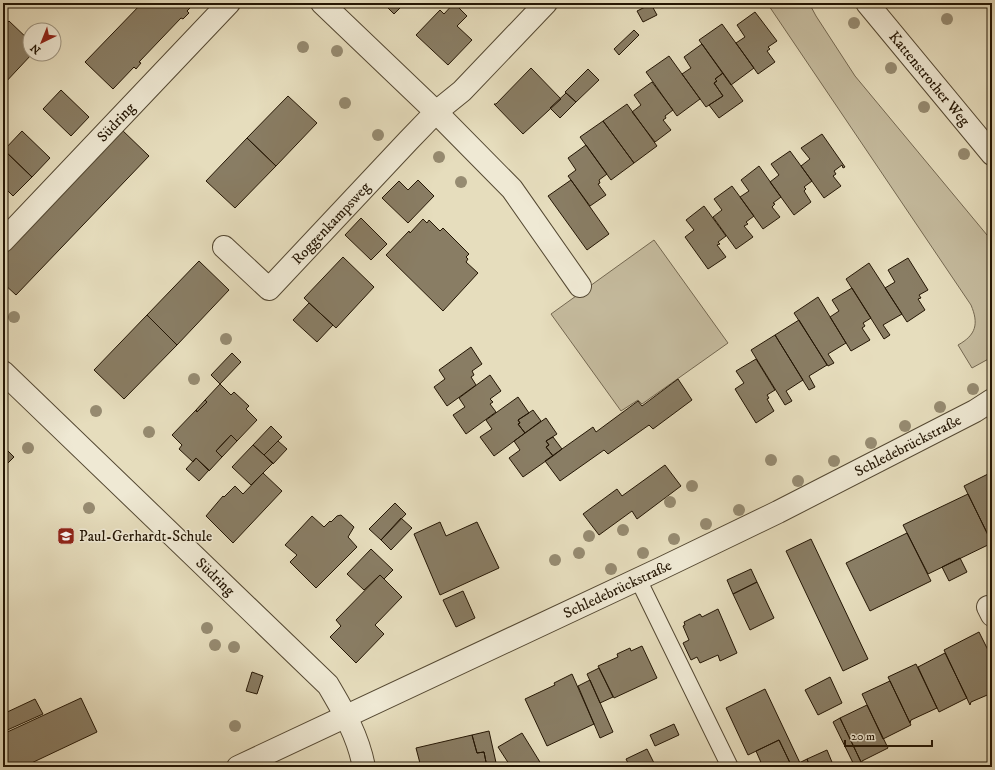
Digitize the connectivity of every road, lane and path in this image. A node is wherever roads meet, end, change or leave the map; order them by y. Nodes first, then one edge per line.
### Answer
1 (229, 3) edge
2 (322, 3) edge
3 (546, 3) edge
4 (867, 3) edge
5 (436, 112) junction
6 (992, 154) edge
7 (3, 241) edge
8 (224, 247) dead end
9 (580, 286) dead end
10 (3, 372) edge
11 (992, 400) edge
12 (638, 579) junction
13 (346, 715) junction
14 (238, 767) edge
15 (364, 767) edge
16 (730, 767) edge

1 - 7 street, Südring
2 - 5 street
3 - 5 street, Roggenkampsweg
4 - 6 street, Kattenstrother Weg
5 - 8 street, Roggenkampsweg
5 - 9 street
10 - 13 street, Südring
11 - 12 street, Schledebrückstraße
12 - 13 street, Schledebrückstraße
12 - 16 lane
13 - 14 street, Schledebrückstraße
13 - 15 street, Südring

